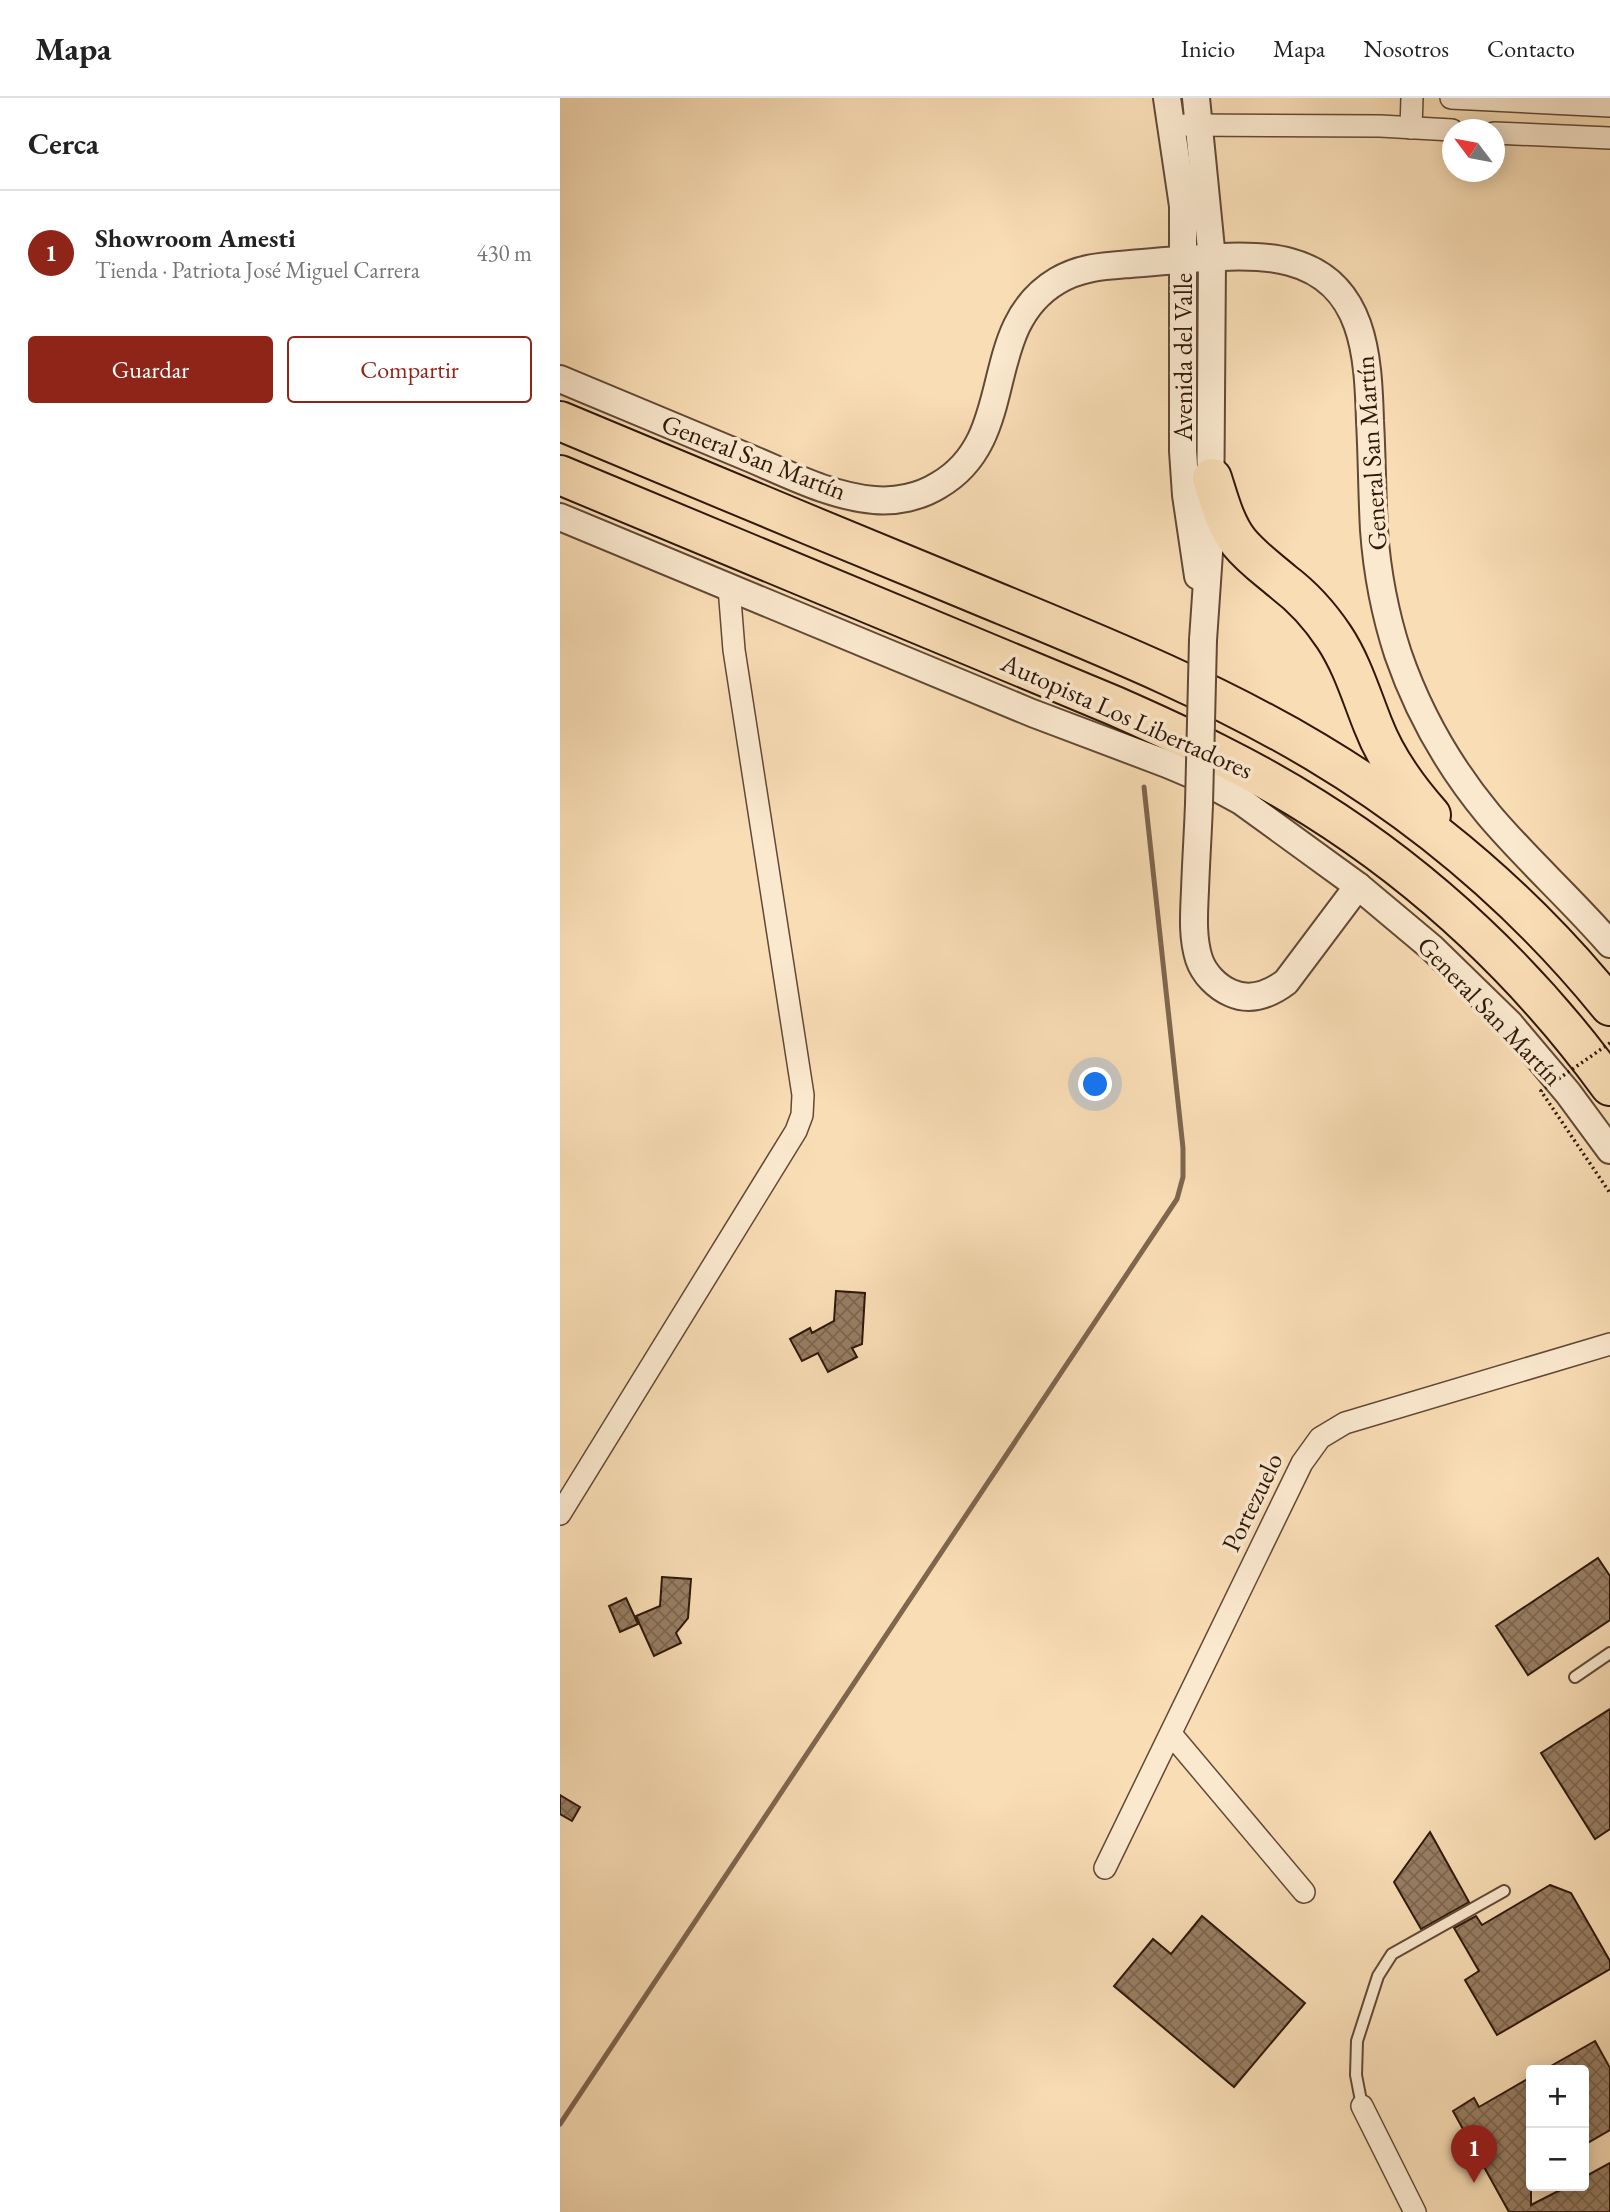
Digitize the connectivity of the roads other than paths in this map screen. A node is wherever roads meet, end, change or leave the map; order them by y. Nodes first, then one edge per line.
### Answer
1 (1167, 98) edge
2 (1412, 98) edge
3 (1451, 98) edge
4 (1582, 101) edge
5 (1610, 106) edge
6 (1198, 111) edge
7 (1172, 126) junction
8 (1411, 128) junction
9 (1442, 130) edge
10 (1505, 133) edge
11 (1582, 137) junction
12 (1610, 138) edge
13 (1212, 258) junction
14 (1182, 260) junction
15 (560, 379) edge
16 (560, 421) edge
17 (560, 475) edge
18 (1212, 478) junction
19 (560, 517) edge
20 (729, 587) junction
21 (1203, 628) junction
22 (1358, 886) junction
23 (1504, 893) junction
24 (1610, 944) edge
25 (1610, 1006) edge
26 (1610, 1086) edge
27 (1610, 1150) edge
28 (1610, 1344) edge
29 (560, 1514) edge
30 (1610, 1653) edge
31 (1575, 1677) dead end
32 (1171, 1734) junction
33 (1105, 1868) dead end
34 (1504, 1891) dead end
35 (1304, 1892) dead end
36 (1362, 2106) joint
37 (1415, 2212) edge

1 - 7 street, Avenida del Valle
2 - 8 street
3 - 4 street
4 - 5 street
4 - 11 street
6 - 7 street
6 - 8 street
6 - 13 street, Avenida del Valle
7 - 14 street, Avenida del Valle
8 - 9 street
10 - 11 street
11 - 12 street
13 - 14 street, General San Martín
13 - 18 street, Avenida del Valle
13 - 24 street, General San Martín
14 - 15 street, General San Martín
14 - 21 street, Avenida del Valle
16 - 23 highway, Autopista Los Libertadores
17 - 26 highway, Autopista Los Libertadores
18 - 21 street, Avenida del Valle
18 - 23 highway
19 - 20 street, General San Martín
20 - 22 street, General San Martín
20 - 29 street
21 - 22 street, Avenida del Valle, bridge
22 - 27 street, General San Martín
23 - 25 highway, Autopista Los Libertadores
28 - 32 street, Portezuelo
30 - 31 lane
32 - 33 street, Portezuelo
32 - 35 street
34 - 36 lane
36 - 37 street

